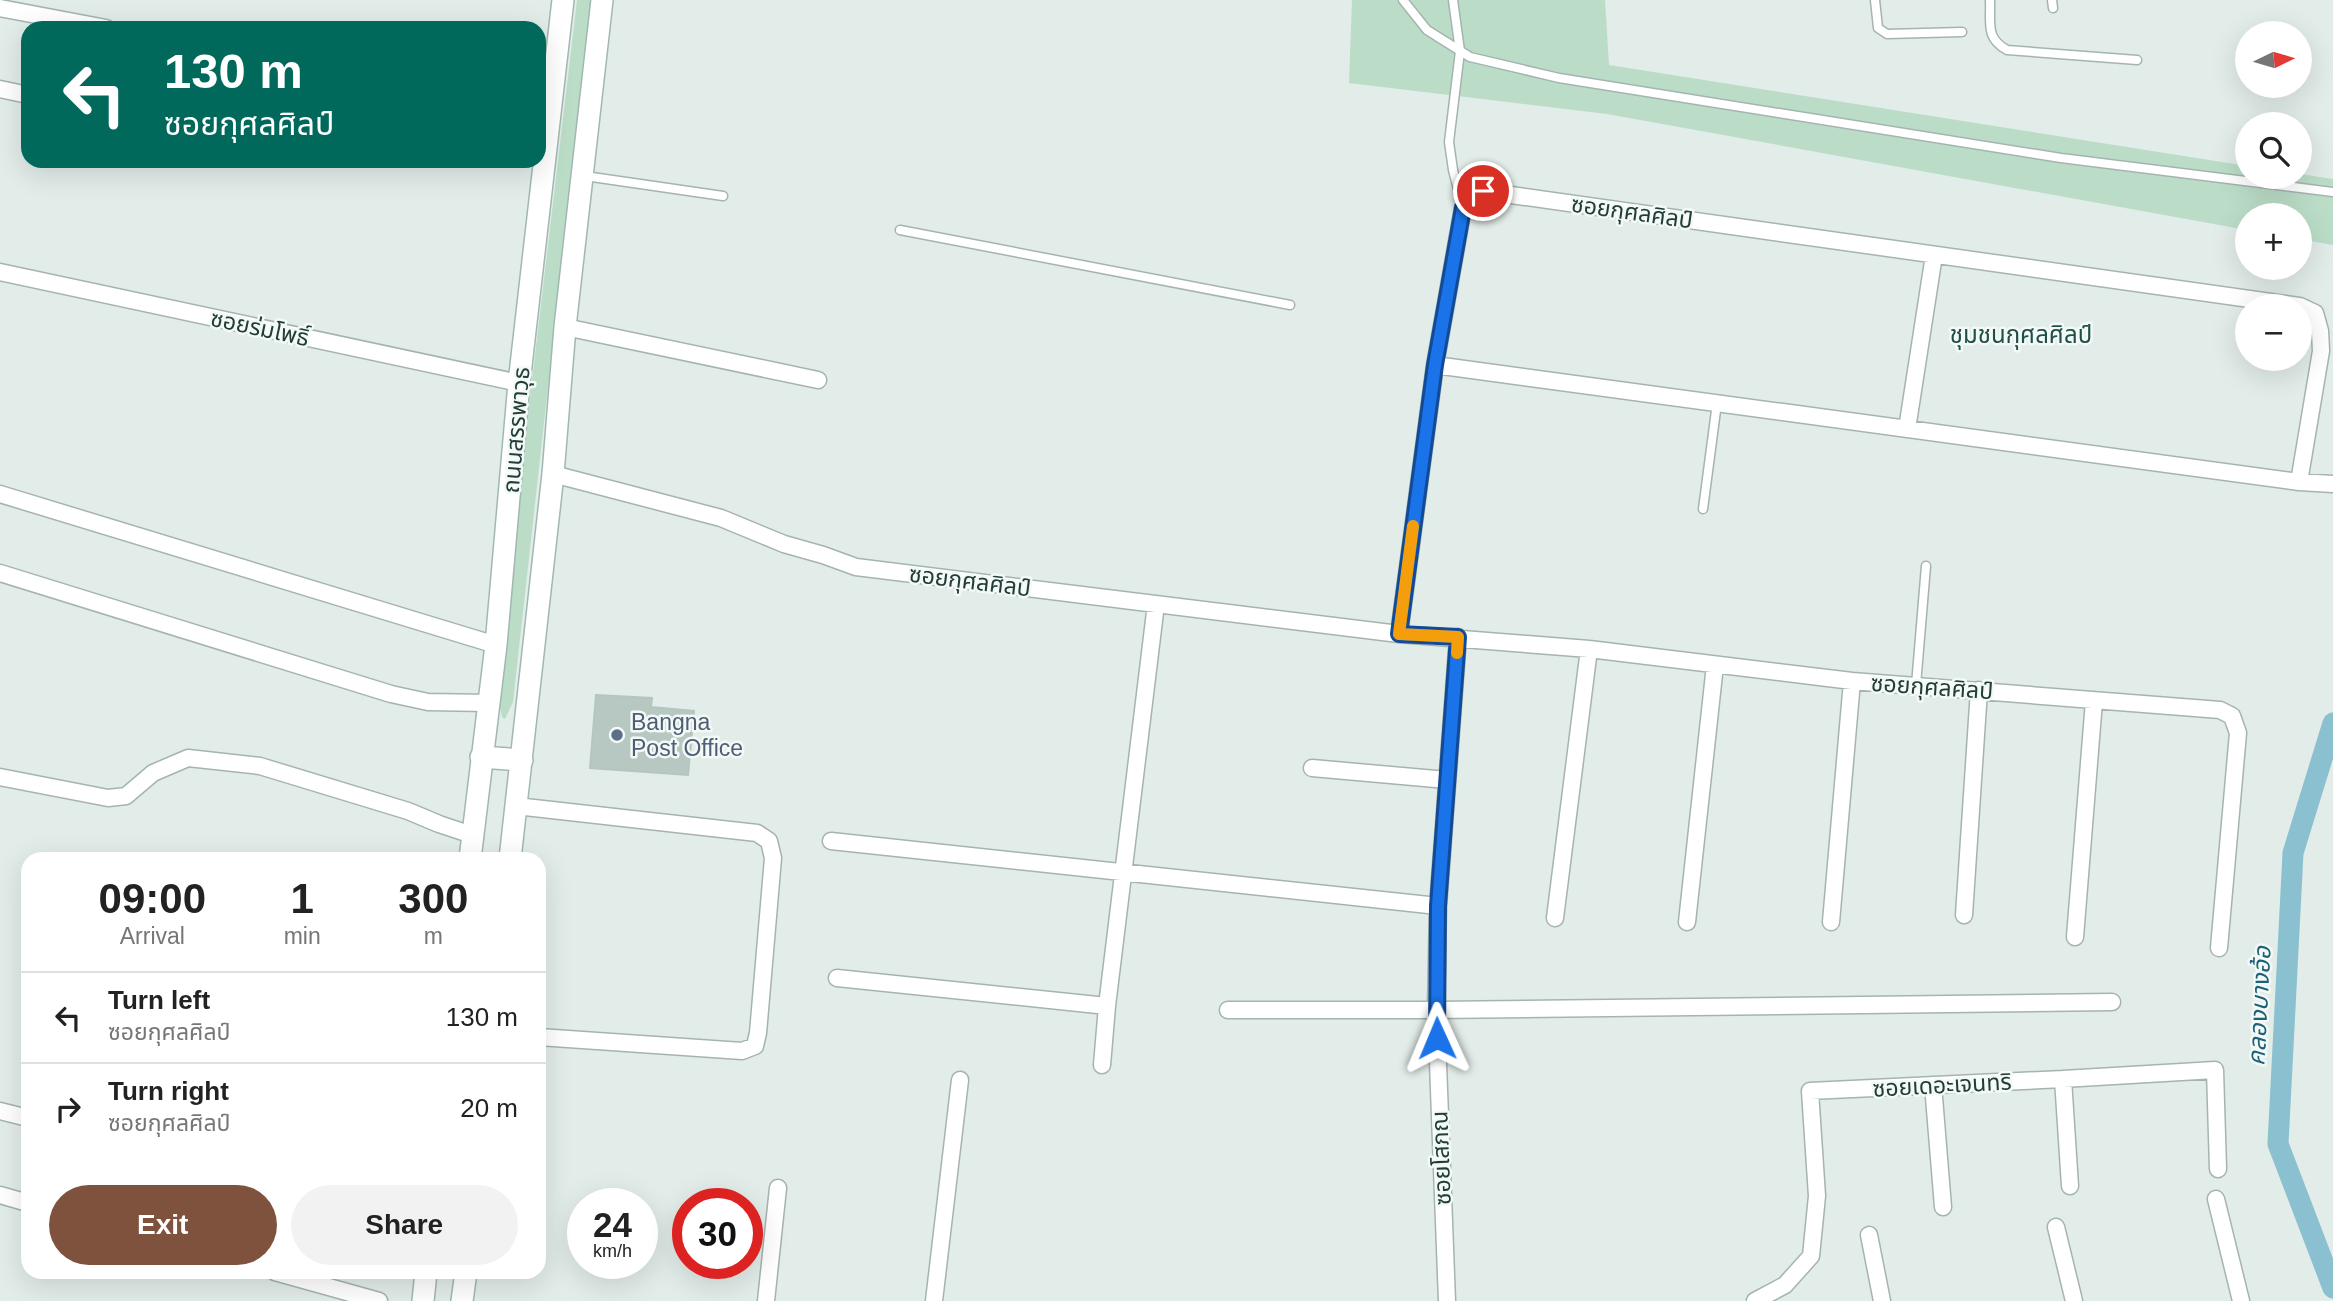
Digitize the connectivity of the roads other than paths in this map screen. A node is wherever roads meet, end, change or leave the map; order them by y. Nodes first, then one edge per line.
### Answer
1 (563, 0) edge
2 (602, 0) edge
3 (1403, 0) edge
4 (1453, 0) edge
5 (1875, 0) edge
6 (1990, 0) edge
7 (0, 8) edge
8 (69, 21) edge
9 (1962, 32) dead end
10 (1460, 51) junction
11 (2137, 60) dead end
12 (0, 89) edge
13 (21, 94) edge
14 (546, 129) edge
15 (541, 168) edge
16 (582, 176) junction
17 (2333, 192) edge
18 (723, 196) dead end
19 (1463, 208) junction
20 (900, 230) dead end
21 (1934, 255) junction
22 (0, 272) edge
23 (2235, 297) edge
24 (1290, 305) dead end
25 (2312, 312) edge
26 (565, 327) junction
27 (1435, 365) junction
28 (817, 380) dead end
29 (520, 383) junction
30 (1717, 403) junction
31 (1907, 429) junction
32 (553, 474) junction
33 (2299, 482) junction
34 (2333, 484) edge
35 (0, 494) edge
36 (1703, 509) dead end
37 (1926, 566) dead end
38 (0, 573) edge
39 (1156, 604) junction
40 (1399, 634) junction
41 (1458, 637) junction
42 (496, 645) junction
43 (1589, 649) junction
44 (1715, 665) junction
45 (1852, 681) junction
46 (1916, 685) junction
47 (1979, 690) junction
48 (2094, 701) junction
49 (488, 703) junction
50 (481, 758) junction
51 (522, 760) junction
52 (1312, 768) dead end
53 (0, 777) edge
54 (1447, 780) junction
55 (516, 806) junction
56 (472, 835) junction
57 (831, 841) dead end
58 (471, 852) edge
59 (511, 852) edge
60 (1122, 873) junction
61 (1438, 906) junction
62 (1964, 915) dead end
63 (1555, 918) dead end
64 (1687, 922) dead end
65 (1830, 922) dead end
66 (2075, 937) dead end
67 (2219, 948) dead end
68 (837, 978) dead end
69 (2112, 1002) dead end
70 (1107, 1006) junction
71 (1228, 1010) dead end
72 (1436, 1010) junction
73 (546, 1037) edge
74 (1102, 1065) dead end
75 (960, 1080) dead end
76 (2063, 1080) junction
77 (1933, 1085) junction
78 (0, 1111) edge
79 (21, 1116) edge
80 (2218, 1169) dead end
81 (2070, 1186) dead end
82 (778, 1188) dead end
83 (0, 1195) edge
84 (2216, 1199) dead end
85 (21, 1201) edge
86 (1943, 1207) dead end
87 (2056, 1227) dead end
88 (1869, 1235) dead end
89 (300, 1279) edge
90 (425, 1279) edge
91 (465, 1279) edge
92 (379, 1301) edge
93 (423, 1301) edge
94 (462, 1301) edge
95 (766, 1301) edge
96 (934, 1301) edge
97 (1447, 1301) edge
98 (1755, 1301) edge
99 (1882, 1301) edge
100 (2074, 1301) edge
101 (2242, 1301) edge

1 - 14 main road, ถนนสรรพาวุธ
2 - 16 main road, ถนนสรรพาวุธ
3 - 10 lane
4 - 10 lane
5 - 9 lane
6 - 11 lane
7 - 8 street
10 - 17 lane
10 - 19 lane
12 - 13 street
15 - 29 main road, ถนนสรรพาวุธ
16 - 18 lane
16 - 26 main road, ถนนสรรพาวุธ
19 - 21 street, ซอยกุศลศิลป์
19 - 27 street
20 - 24 lane
21 - 23 street, ซอยกุศลศิลป์
21 - 31 street
22 - 29 street, ซอยร่มโพธิ์
25 - 33 street, ซอยกุศลศิลป์
26 - 28 street
26 - 32 main road, ถนนสรรพาวุธ
27 - 30 street
27 - 40 street
29 - 42 main road, ถนนสรรพาวุธ
30 - 31 street
30 - 36 lane
31 - 33 street
32 - 39 street, ซอยกุศลศิลป์
32 - 51 main road, ถนนสรรพาวุธ
33 - 34 street
35 - 42 street
37 - 46 lane
38 - 49 street
39 - 40 street, ซอยกุศลศิลป์
39 - 60 street
40 - 41 street, ซอยกุศลศิลป์
41 - 43 street, ซอยกุศลศิลป์
41 - 54 street, ซอยโสภณ
42 - 49 main road, ถนนสรรพาวุธ
43 - 44 street, ซอยกุศลศิลป์
43 - 63 street
44 - 45 street, ซอยกุศลศิลป์
44 - 64 street
45 - 46 street, ซอยกุศลศิลป์
45 - 65 street
46 - 47 street, ซอยกุศลศิลป์
47 - 48 street, ซอยกุศลศิลป์
47 - 62 street
48 - 66 street
48 - 67 street, ซอยกุศลศิลป์
49 - 50 main road, ถนนสรรพาวุธ
50 - 51 main road
50 - 56 main road, ถนนสรรพาวุธ
51 - 55 main road, ถนนสรรพาวุธ
52 - 54 street
53 - 56 street
54 - 61 street, ซอยโสภณ
55 - 59 main road, ถนนสรรพาวุธ
55 - 73 street
56 - 58 main road, ถนนสรรพาวุธ
57 - 60 street
60 - 61 street
60 - 70 street
61 - 72 street, ซอยโสภณ
68 - 70 street
69 - 72 street
70 - 74 street
71 - 72 street
72 - 97 street, ซอยโสภณ
75 - 96 street
76 - 77 street, ซอยเดอะเจนทริ
76 - 80 street, ซอยเดอะเจนทริ
76 - 81 street
77 - 86 street
77 - 98 street, ซอยเดอะเจนทริ
78 - 79 street
82 - 95 street
83 - 85 street
84 - 101 street
87 - 100 street
88 - 99 street
89 - 92 street
90 - 93 main road
91 - 94 main road

